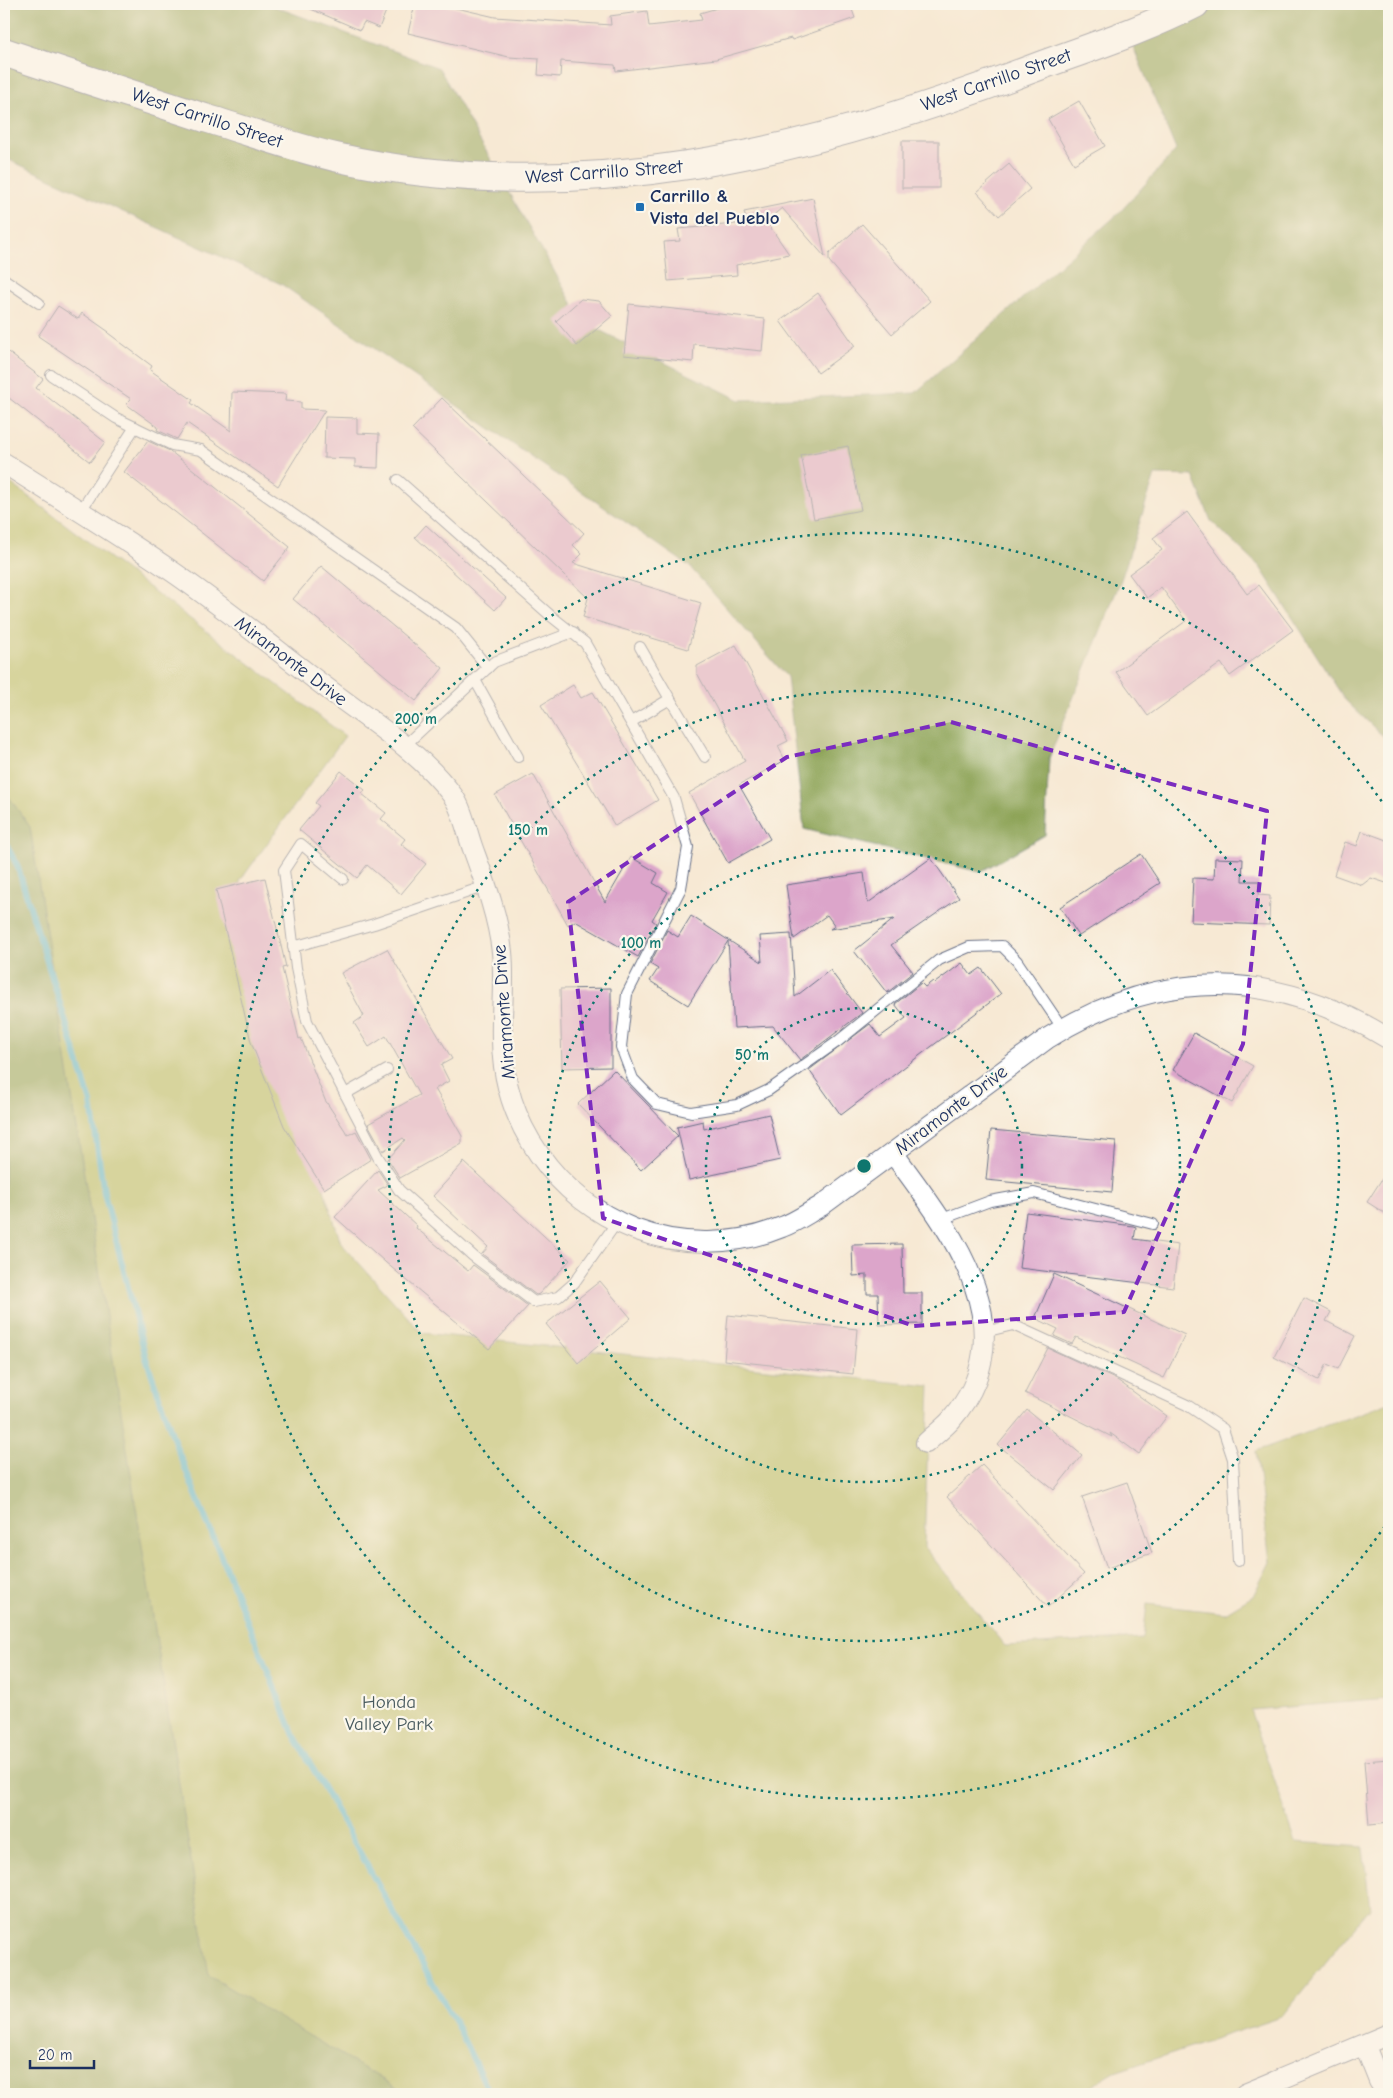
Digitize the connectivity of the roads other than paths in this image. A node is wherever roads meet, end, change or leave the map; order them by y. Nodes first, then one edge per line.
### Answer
1 (1195, 4) edge
2 (4, 52) edge
3 (4, 279) edge
4 (39, 303) dead end
5 (52, 375) dead end
6 (135, 427) junction
7 (4, 463) edge
8 (398, 480) dead end
9 (80, 512) junction
10 (573, 632) junction
11 (640, 647) dead end
12 (488, 668) junction
13 (475, 680) junction
14 (670, 699) junction
15 (631, 722) junction
16 (403, 746) junction
17 (518, 757) dead end
18 (705, 757) dead end
19 (343, 880) dead end
20 (486, 886) junction
21 (293, 946) junction
22 (1063, 1028) junction
23 (1389, 1039) edge
24 (387, 1070) dead end
25 (345, 1094) junction
26 (893, 1153) junction
27 (942, 1219) junction
28 (617, 1222) junction
29 (1153, 1224) dead end
30 (984, 1332) junction
31 (926, 1443) dead end
32 (1238, 1562) dead end
33 (1389, 2034) edge
34 (1365, 2046) junction
35 (1245, 2094) edge
36 (1388, 2094) edge

1 - 2 main road, West Carrillo Street
3 - 4 lane
5 - 6 lane
6 - 9 lane
6 - 12 lane
7 - 9 street, Miramonte Drive
8 - 10 lane
9 - 16 street, Miramonte Drive
10 - 12 lane
10 - 15 lane
11 - 14 lane
12 - 13 lane
13 - 16 lane
13 - 17 lane
14 - 15 lane
14 - 18 lane
15 - 22 lane
16 - 20 street, Miramonte Drive
19 - 21 lane
20 - 21 lane
20 - 28 street, Miramonte Drive
21 - 25 lane
22 - 23 street, Miramonte Drive
22 - 26 street, Miramonte Drive
24 - 25 lane
25 - 28 lane
26 - 27 street
26 - 28 street, Miramonte Drive
27 - 29 lane
27 - 30 street
30 - 31 street
30 - 32 lane
33 - 34 street
34 - 35 street
34 - 36 street

